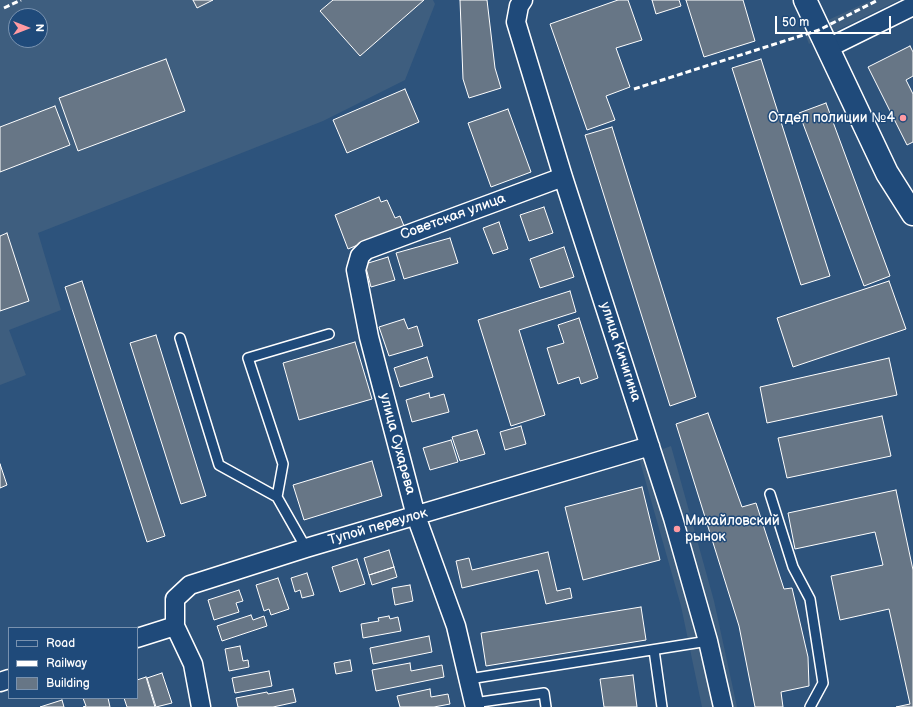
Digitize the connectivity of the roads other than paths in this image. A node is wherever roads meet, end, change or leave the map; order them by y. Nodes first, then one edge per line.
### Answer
1 (523, 0) edge
2 (806, 0) edge
3 (913, 6) edge
4 (828, 48) junction
5 (563, 177) junction
6 (910, 201) edge
7 (356, 270) joint
8 (329, 334) dead end
9 (180, 338) dead end
10 (650, 446) junction
11 (770, 494) dead end
12 (277, 496) junction
13 (416, 516) junction
14 (306, 548) junction
15 (175, 626) junction
16 (138, 638) edge
17 (708, 641) junction
18 (654, 650) junction
19 (470, 678) junction
20 (475, 705) edge
21 (201, 707) edge
22 (546, 707) edge
23 (662, 707) edge
24 (723, 707) edge
25 (810, 707) edge

1 - 5 street, улица Кичигина
2 - 4 street
3 - 4 street
4 - 6 street
5 - 7 street, Советская улица
5 - 10 street, улица Кичигина
7 - 13 street, улица Сухарева
8 - 12 lane
9 - 12 lane
10 - 13 street, Тупой переулок
10 - 17 street, улица Кичигина
11 - 25 lane
12 - 14 lane
13 - 14 street, Тупой переулок
13 - 19 street, улица Сухарева
14 - 15 street, Тупой переулок
15 - 16 street
15 - 21 street
17 - 18 lane
17 - 24 street, улица Кичигина
18 - 19 lane
18 - 23 lane
19 - 20 street, улица Сухарева
20 - 22 lane

